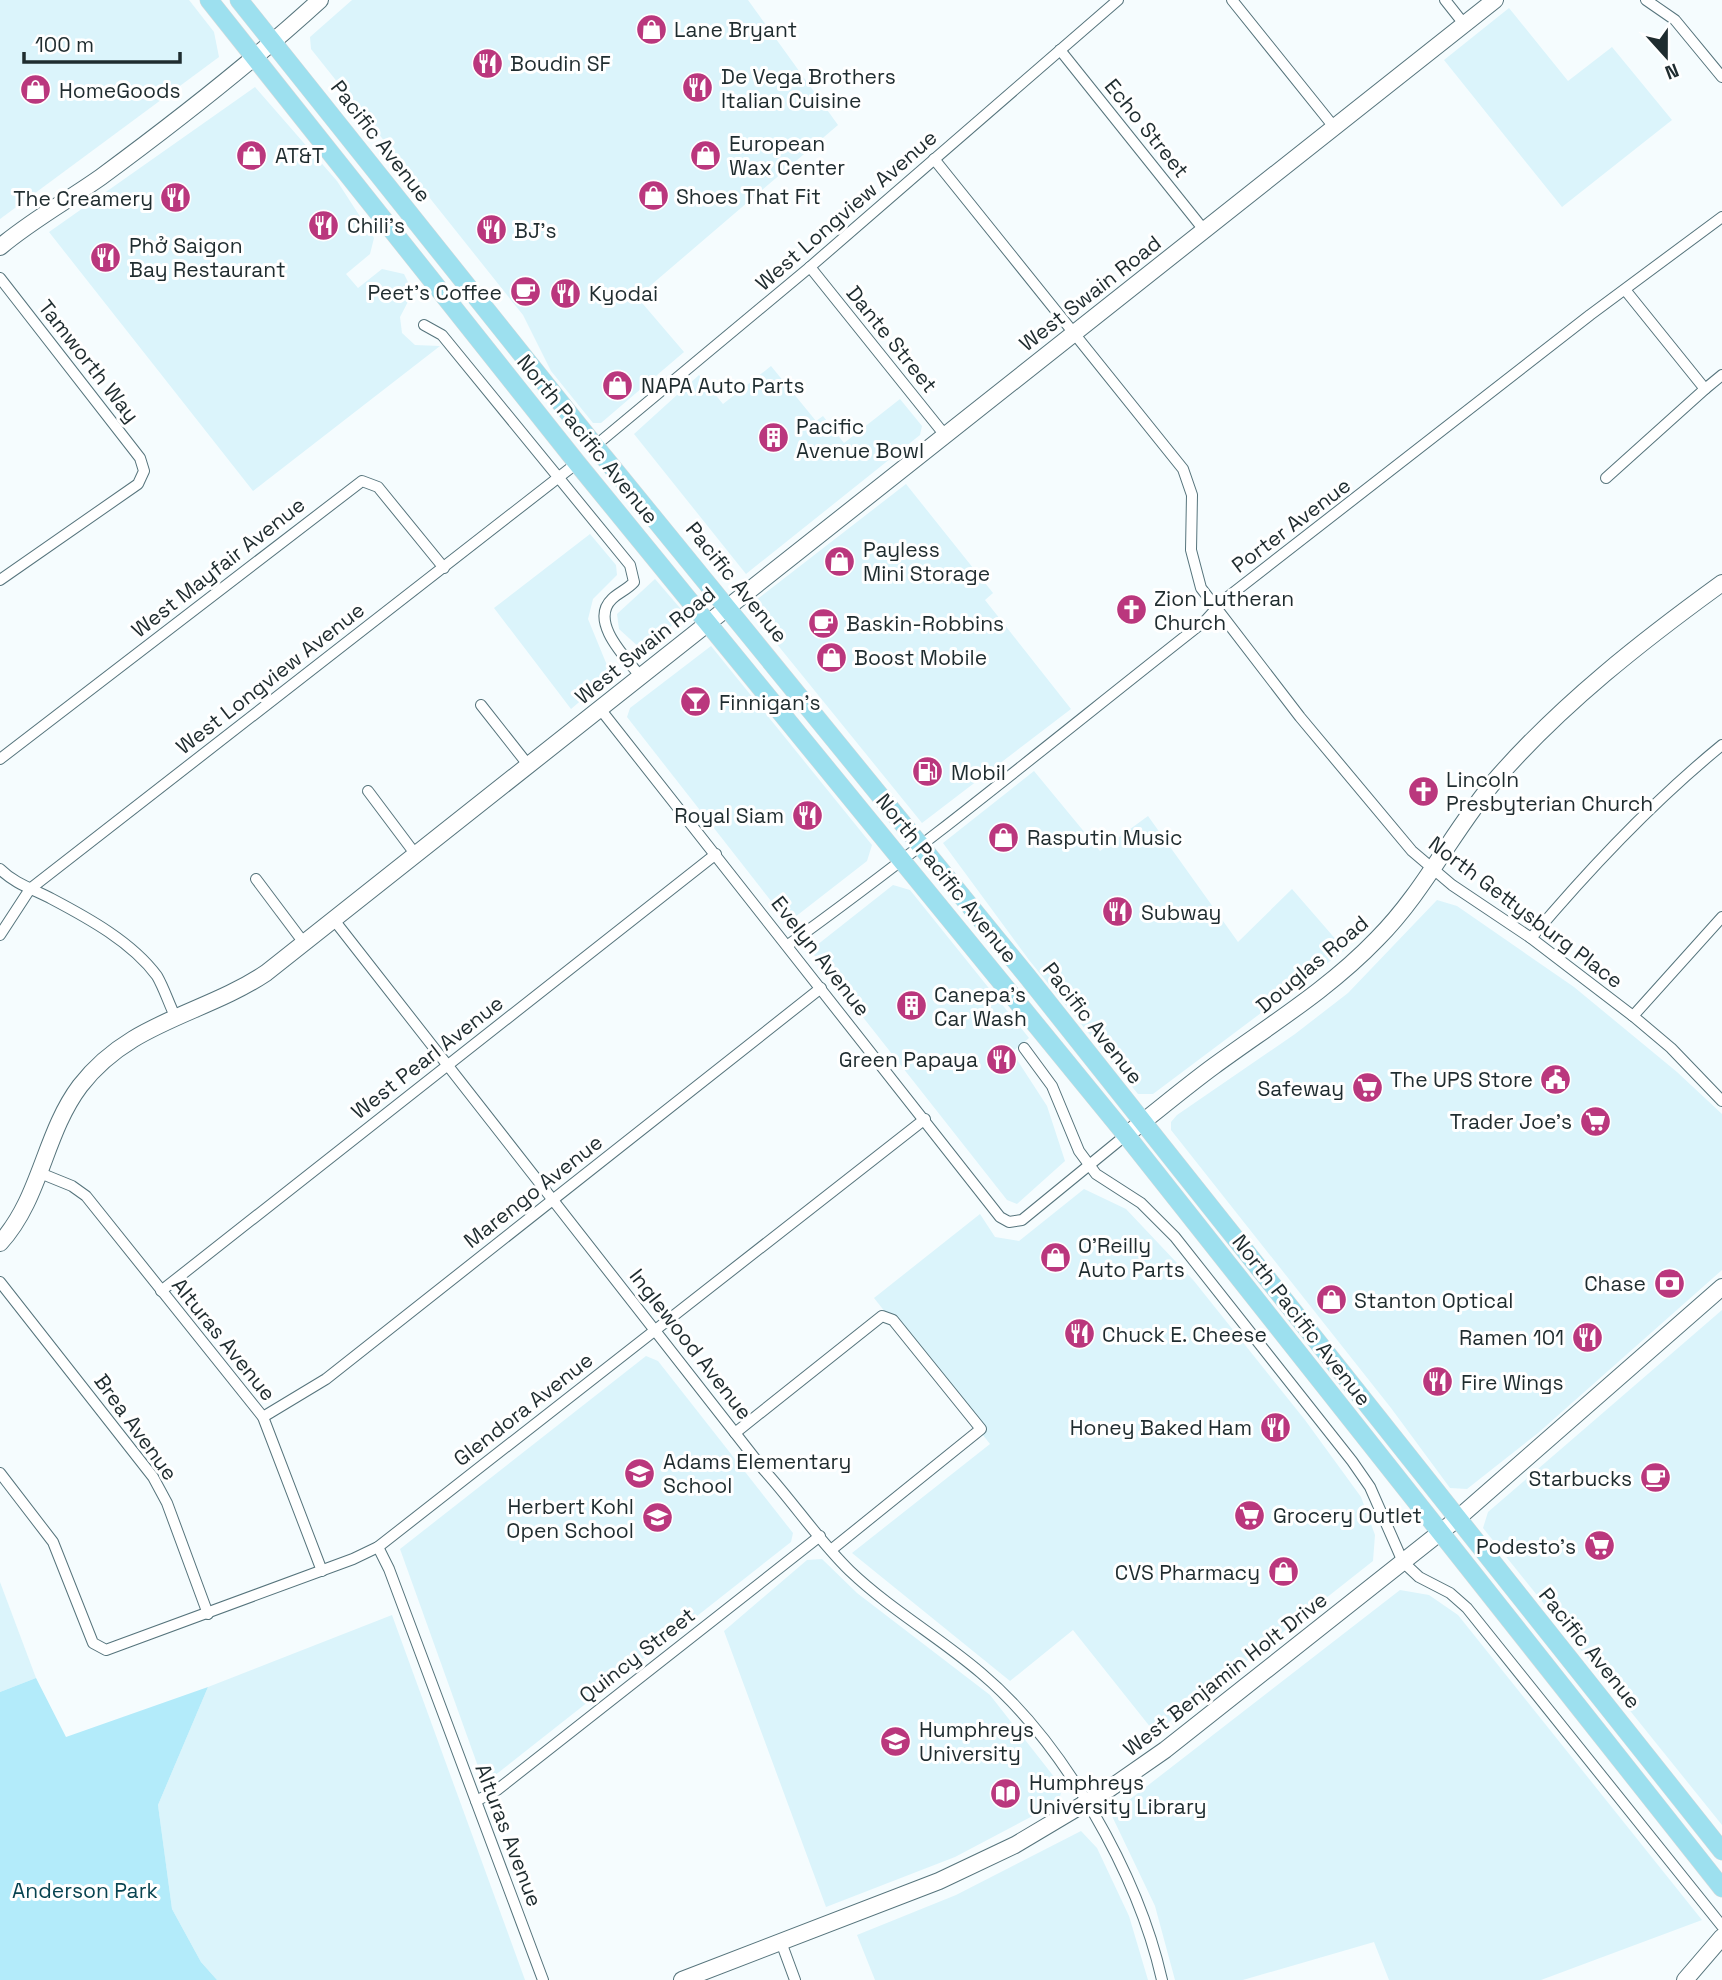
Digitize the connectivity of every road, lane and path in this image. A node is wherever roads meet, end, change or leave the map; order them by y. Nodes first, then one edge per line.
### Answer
1 (209, 0) edge
2 (239, 0) edge
3 (320, 0) edge
4 (1118, 0) edge
5 (1231, 0) edge
6 (1445, 0) edge
7 (1495, 0) edge
8 (1646, 0) edge
9 (1464, 24) junction
10 (273, 43) junction
11 (1060, 50) junction
12 (255, 58) junction
13 (1722, 77) edge
14 (1334, 127) junction
15 (934, 159) junction
16 (1722, 217) edge
17 (1204, 229) junction
18 (404, 245) junction
19 (0, 247) edge
20 (810, 267) junction
21 (0, 278) edge
22 (1626, 290) junction
23 (477, 299) junction
24 (424, 325) dead end
25 (1073, 332) junction
26 (1722, 375) edge
27 (511, 380) junction
28 (1706, 389) junction
29 (944, 434) junction
30 (595, 446) junction
31 (577, 463) junction
32 (1606, 478) dead end
33 (559, 479) junction
34 (643, 503) junction
35 (443, 569) junction
36 (0, 580) edge
37 (1722, 583) edge
38 (727, 606) junction
39 (1216, 610) junction
40 (708, 622) junction
41 (641, 677) junction
42 (481, 705) dead end
43 (601, 710) junction
44 (1722, 746) edge
45 (0, 759) edge
46 (529, 766) junction
47 (368, 791) dead end
48 (922, 846) junction
49 (716, 854) junction
50 (416, 855) junction
51 (902, 859) junction
52 (0, 869) edge
53 (1432, 870) junction
54 (256, 879) dead end
55 (30, 889) junction
56 (1722, 916) edge
57 (334, 920) junction
58 (0, 935) edge
59 (1531, 938) junction
60 (304, 943) junction
61 (788, 945) junction
62 (821, 988) junction
63 (175, 1016) junction
64 (1633, 1016) junction
65 (1024, 1048) dead end
66 (448, 1065) junction
67 (1722, 1101) edge
68 (925, 1119) junction
69 (1143, 1122) junction
70 (1126, 1135) junction
71 (1089, 1164) junction
72 (40, 1173) junction
73 (554, 1199) junction
74 (1013, 1223) joint
75 (0, 1243) edge
76 (0, 1282) edge
77 (1722, 1287) edge
78 (161, 1291) junction
79 (656, 1331) junction
80 (263, 1417) junction
81 (736, 1433) junction
82 (0, 1473) edge
83 (1457, 1519) junction
84 (1441, 1532) junction
85 (820, 1536) junction
86 (377, 1547) junction
87 (831, 1550) junction
88 (1403, 1562) junction
89 (322, 1571) junction
90 (208, 1614) junction
91 (476, 1801) junction
92 (1086, 1804) junction
93 (1722, 1851) edge
94 (1722, 1888) edge
95 (1722, 1926) edge
96 (1722, 1937) edge
97 (781, 1942) junction
98 (543, 1980) edge
99 (682, 1980) edge
100 (795, 1980) edge
101 (1162, 1980) edge
102 (1685, 1980) edge

1 - 12 main road, North Pacific Avenue
2 - 10 main road, Pacific Avenue
3 - 10 main road
4 - 11 street, West Longview Avenue
5 - 14 street
6 - 9 street
7 - 9 main road, West Swain Road
8 - 13 street
9 - 14 main road, West Swain Road
10 - 12 main road
10 - 23 main road, Pacific Avenue
11 - 15 street, West Longview Avenue
11 - 17 street, Echo Street
12 - 18 main road, North Pacific Avenue
12 - 19 main road
14 - 17 main road, West Swain Road
15 - 20 street, West Longview Avenue
15 - 25 street, North Gettysburg Place
16 - 22 street, Porter Avenue
17 - 25 main road, West Swain Road
18 - 23 main road
18 - 27 main road, North Pacific Avenue
20 - 29 street, Dante Street
20 - 30 street, West Longview Avenue
21 - 36 street, Tamworth Way
22 - 28 street
22 - 39 street, Porter Avenue
23 - 30 main road, Pacific Avenue
24 - 33 street
25 - 29 main road, West Swain Road
25 - 39 street, North Gettysburg Place
26 - 28 street
27 - 30 main road
27 - 31 main road, North Pacific Avenue
28 - 32 street
29 - 38 main road, West Swain Road
30 - 34 main road, Pacific Avenue
31 - 33 street, West Longview Avenue
31 - 34 main road
31 - 40 main road, North Pacific Avenue
33 - 35 street, West Longview Avenue
33 - 41 street
34 - 38 main road, Pacific Avenue
35 - 45 street, West Mayfair Avenue
35 - 55 street, West Longview Avenue
37 - 53 main road, Douglas Road
38 - 40 main road, West Swain Road
38 - 48 main road, Pacific Avenue
39 - 48 street, Porter Avenue
39 - 53 street, North Gettysburg Place
40 - 41 main road, West Swain Road
40 - 51 main road, North Pacific Avenue
41 - 43 main road, West Swain Road
42 - 46 street
43 - 46 main road, West Swain Road
43 - 49 street, Evelyn Avenue
44 - 59 street
46 - 50 main road, West Swain Road
47 - 50 street
48 - 51 street, Porter Avenue
48 - 69 main road, Pacific Avenue
49 - 61 street, Evelyn Avenue
49 - 66 street, West Pearl Avenue
50 - 57 main road, West Swain Road
51 - 61 street, Porter Avenue
51 - 70 main road, North Pacific Avenue
52 - 55 street
53 - 59 street, North Gettysburg Place
53 - 69 main road, Douglas Road
54 - 60 street
55 - 58 street, West Longview Avenue
55 - 63 street
56 - 64 street
57 - 60 main road, West Swain Road
57 - 66 street, Inglewood Avenue
59 - 64 street, North Gettysburg Place
60 - 63 main road, West Swain Road
61 - 62 street, Evelyn Avenue
62 - 68 street, Evelyn Avenue
62 - 73 street, Marengo Avenue
63 - 72 main road, West Swain Road
64 - 67 street, North Gettysburg Place
65 - 71 street
66 - 73 street, Inglewood Avenue
66 - 78 street, West Pearl Avenue
68 - 74 street, Evelyn Avenue
68 - 79 street, Glendora Avenue
69 - 70 main road, Douglas Road
69 - 83 main road, Pacific Avenue
70 - 71 street, Douglas Road
70 - 84 main road, North Pacific Avenue
71 - 74 street, Douglas Road
71 - 88 street
72 - 75 main road, West Swain Road
72 - 78 street, Alturas Avenue
73 - 79 street, Inglewood Avenue
73 - 80 street, Marengo Avenue
76 - 90 street, Brea Avenue
77 - 83 main road, West Benjamin Holt Drive
78 - 80 street, Alturas Avenue
79 - 81 street, Inglewood Avenue
79 - 86 street, Glendora Avenue
80 - 89 street, Alturas Avenue
81 - 85 street, Inglewood Avenue
81 - 87 street
82 - 90 street, Glendora Avenue
83 - 84 main road, West Benjamin Holt Drive
83 - 93 main road, Pacific Avenue
84 - 88 main road, West Benjamin Holt Drive
84 - 94 main road, North Pacific Avenue
85 - 87 street, Inglewood Avenue
85 - 91 street, Quincy Street
86 - 89 street, Glendora Avenue
86 - 91 street, Alturas Avenue
87 - 92 street, Inglewood Avenue
88 - 92 main road, West Benjamin Holt Drive
88 - 95 street
89 - 90 street, Glendora Avenue
91 - 98 street, Alturas Avenue
92 - 97 main road, West Benjamin Holt Drive
92 - 101 street, Inglewood Avenue
96 - 102 main road
97 - 99 main road, West Benjamin Holt Drive
97 - 100 street

